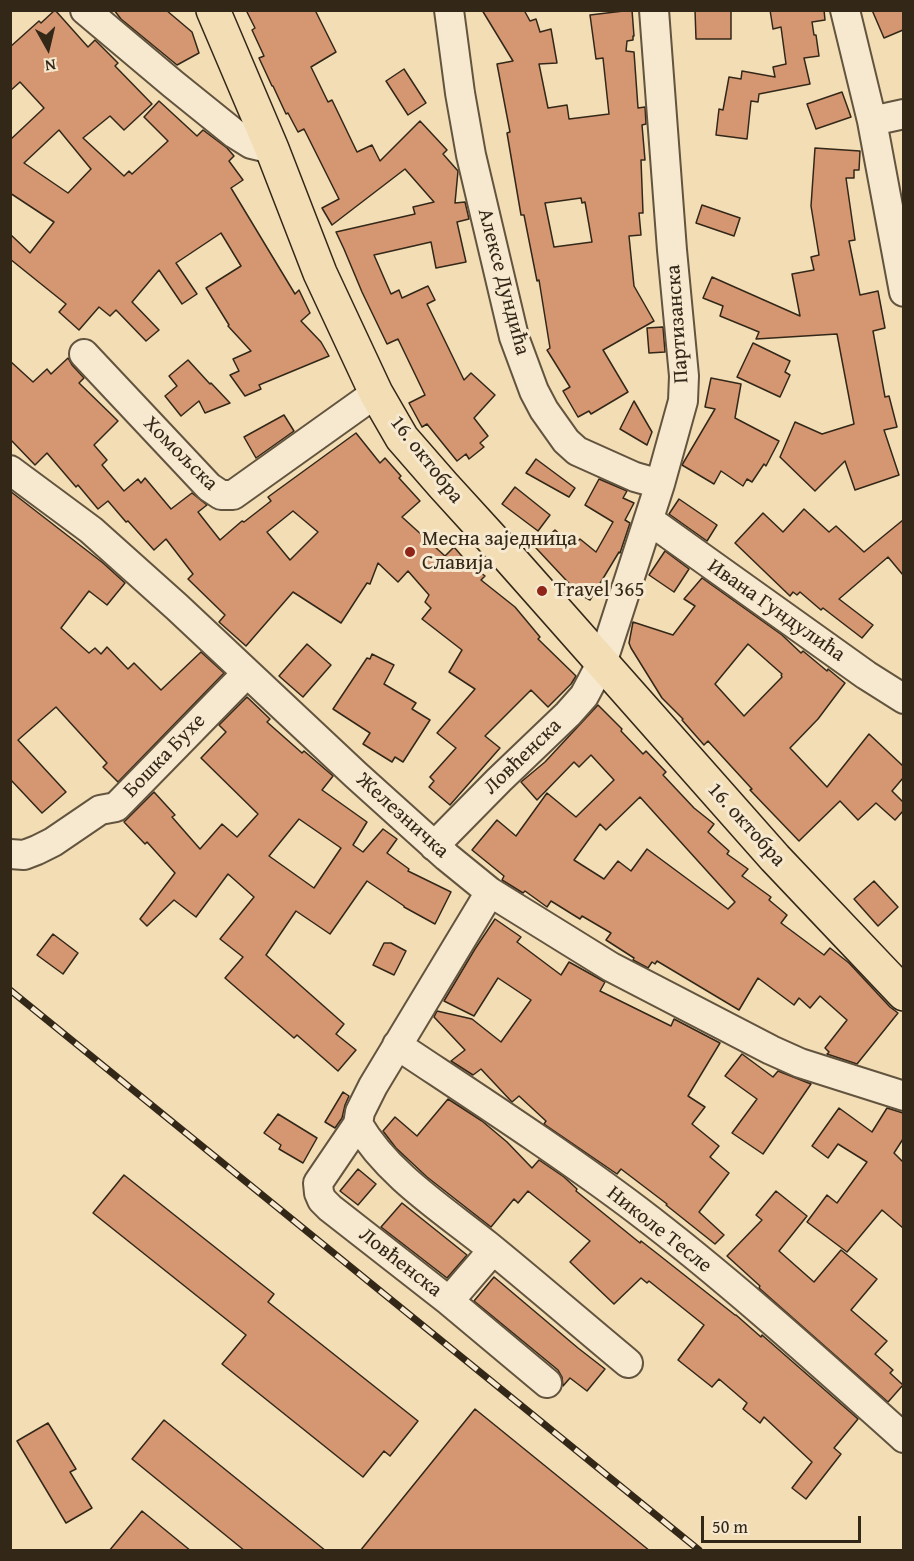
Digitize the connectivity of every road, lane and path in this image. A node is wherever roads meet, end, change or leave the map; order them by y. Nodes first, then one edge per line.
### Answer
1 (85, 10) edge
2 (213, 10) edge
3 (449, 10) edge
4 (654, 10) edge
5 (845, 10) edge
6 (903, 114) edge
7 (872, 121) junction
8 (272, 149) junction
9 (903, 292) edge
10 (84, 354) dead end
11 (376, 393) junction
12 (10, 470) edge
13 (660, 484) junction
14 (649, 520) junction
15 (602, 662) junction
16 (247, 673) junction
17 (903, 699) edge
18 (435, 846) junction
19 (10, 854) edge
20 (490, 892) junction
21 (903, 994) edge
22 (397, 1045) junction
23 (903, 1096) edge
24 (358, 1124) junction
25 (493, 1250) junction
26 (449, 1301) junction
27 (628, 1363) dead end
28 (547, 1383) dead end
29 (903, 1438) edge

1 - 8 street
2 - 8 main road, 16. октобра
3 - 13 street, Алексе Дундића
4 - 13 street, Партизанска
5 - 7 street
6 - 7 street
7 - 9 street
8 - 11 main road, 16. октобра
10 - 11 street, Хомољска
11 - 15 main road, 16. октобра
12 - 16 street, Железничка
13 - 14 street, Партизанска
14 - 15 street, Партизанска
14 - 17 street, Ивана Гундулића
15 - 18 street, Ловћенска
15 - 21 main road, 16. октобра
16 - 18 street, Железничка
16 - 19 street, Бошка Бухе
18 - 20 street, Железничка
20 - 22 street, Ловћенска
20 - 23 street, Железничка
22 - 24 street, Ловћенска
22 - 29 street, Николе Тесле
24 - 25 street
24 - 26 street, Ловћенска
25 - 26 street
25 - 27 street
26 - 28 street, Ловћенска

